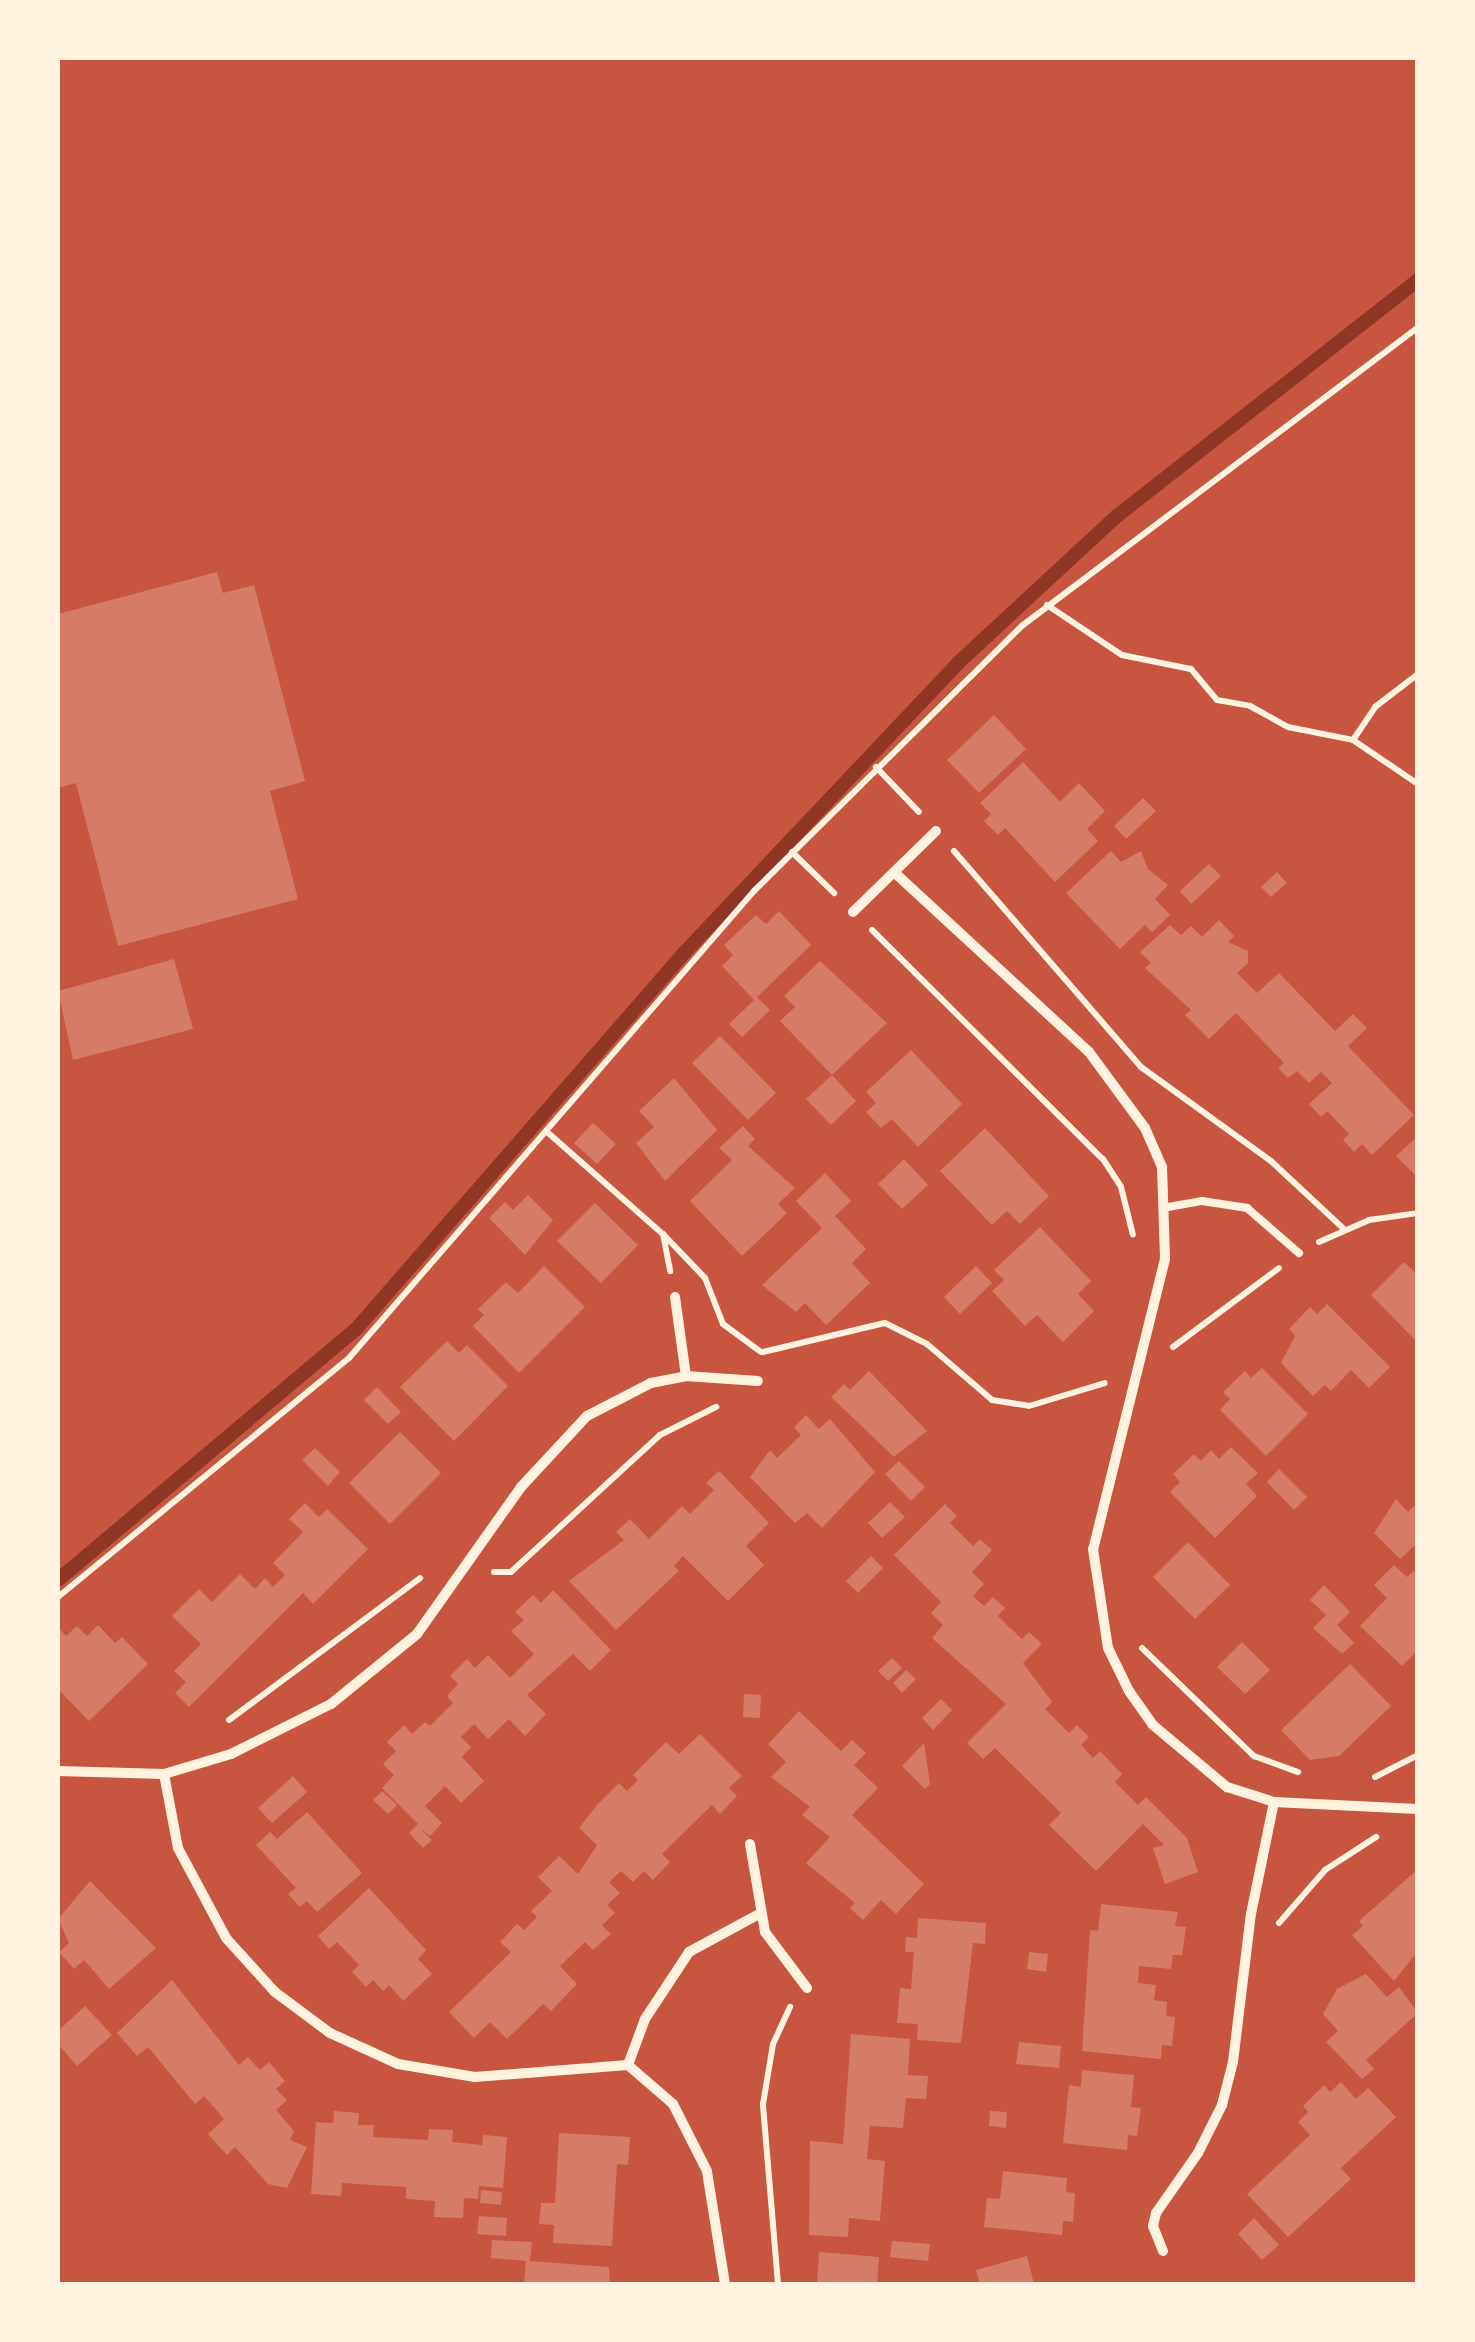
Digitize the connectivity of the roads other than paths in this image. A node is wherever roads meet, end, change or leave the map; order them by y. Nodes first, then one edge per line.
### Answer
1 (936, 831) road end
2 (895, 873) junction
3 (854, 912) road end
4 (1168, 1207) junction
5 (1299, 1253) road end
6 (675, 1297) road end
7 (686, 1376) junction
8 (758, 1381) road end
9 (58, 1771) edge
10 (164, 1774) junction
11 (1274, 1802) junction
12 (1418, 1809) edge
13 (750, 1844) dead end
14 (758, 1914) junction
15 (808, 1988) road end
16 (628, 2065) junction
17 (1162, 2250) dead end
18 (725, 2284) edge

1 - 2 street
2 - 3 street
2 - 4 street
4 - 5 lane
4 - 11 street
6 - 7 street
7 - 8 street
7 - 10 street
9 - 10 street
10 - 16 street
11 - 12 street
11 - 17 street
13 - 14 street
14 - 15 street
14 - 16 street
16 - 18 street

